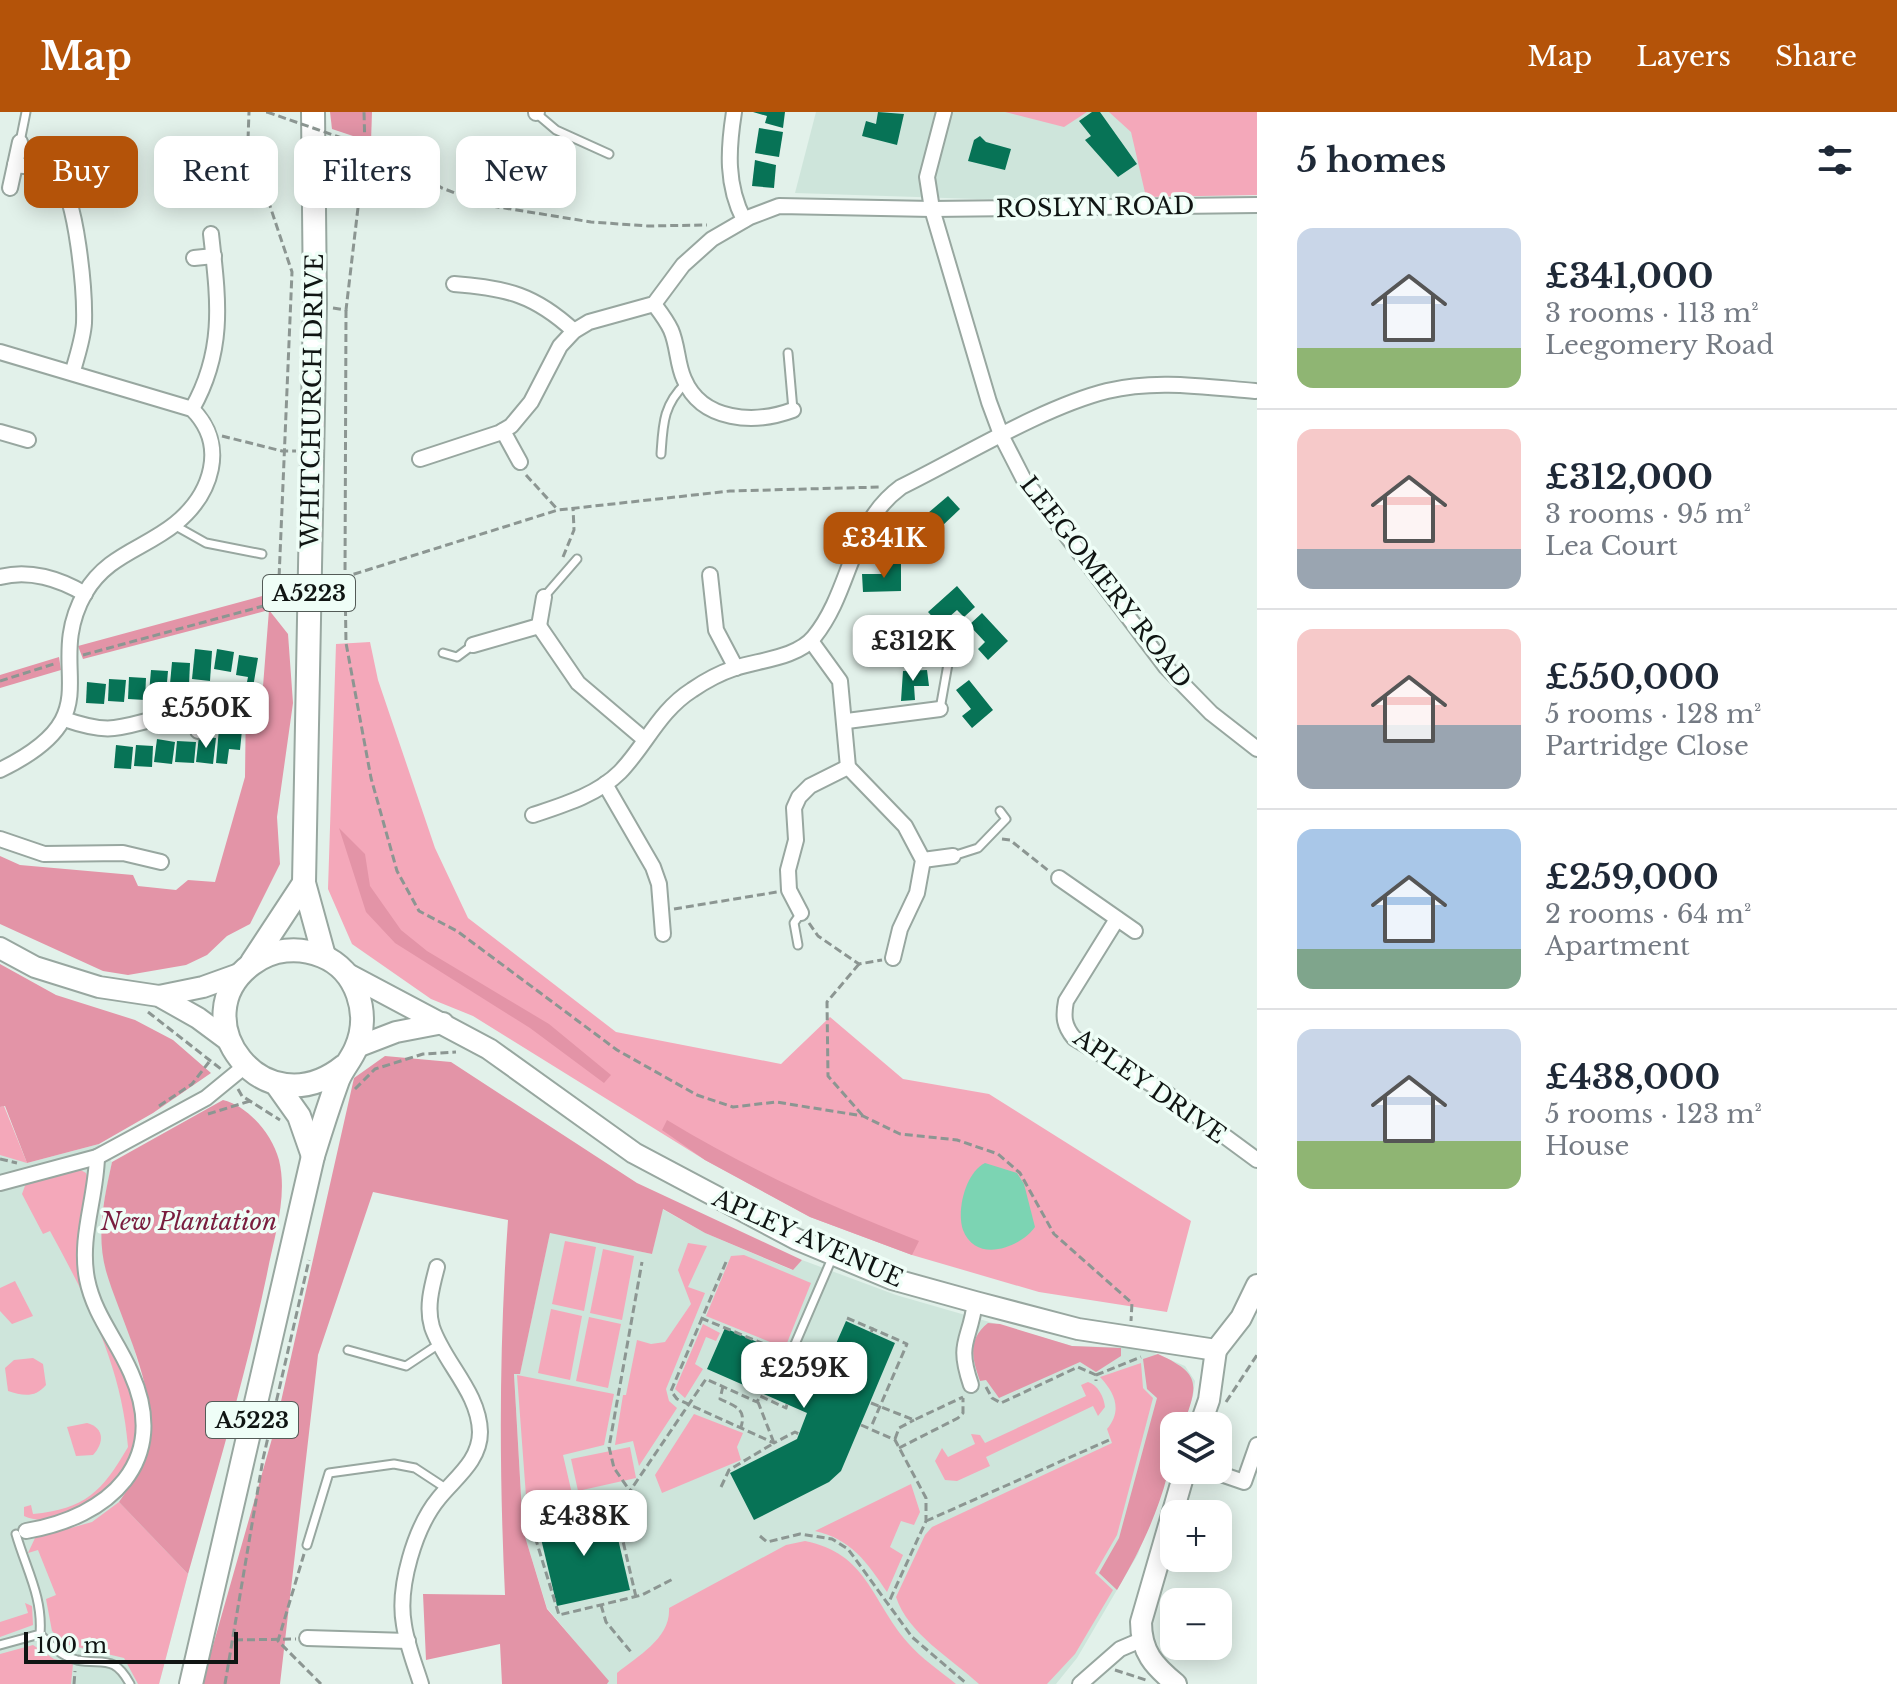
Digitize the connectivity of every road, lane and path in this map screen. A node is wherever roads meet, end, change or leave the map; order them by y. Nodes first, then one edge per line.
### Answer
1 (26, 112) edge
2 (249, 112) edge
3 (266, 112) edge
4 (313, 112) edge
5 (364, 112) edge
6 (536, 112) edge
7 (734, 112) edge
8 (944, 112) edge
9 (336, 136) edge
10 (365, 136) edge
11 (20, 142) joint
12 (609, 154) dead end
13 (15, 165) junction
14 (440, 187) edge
15 (6, 191) dead end
16 (1257, 205) edge
17 (358, 208) edge
18 (932, 209) junction
19 (737, 224) junction
20 (211, 234) dead end
21 (214, 256) junction
22 (194, 258) dead end
23 (454, 284) dead end
24 (315, 304) junction
25 (654, 304) junction
26 (346, 310) junction
27 (574, 331) junction
28 (0, 352) edge
29 (788, 353) dead end
30 (73, 371) junction
31 (686, 383) junction
32 (1255, 391) dead end
33 (192, 409) junction
34 (793, 410) joint
35 (503, 431) junction
36 (0, 432) edge
37 (1002, 437) junction
38 (211, 439) junction
39 (28, 440) dead end
40 (282, 451) junction
41 (312, 451) junction
42 (661, 454) dead end
43 (420, 459) dead end
44 (520, 462) joint
45 (890, 495) junction
46 (573, 507) junction
47 (558, 510) junction
48 (174, 525) junction
49 (262, 554) dead end
50 (577, 559) dead end
51 (558, 569) dead end
52 (310, 574) junction
53 (710, 575) dead end
54 (0, 577) edge
55 (345, 577) junction
56 (85, 594) junction
57 (544, 597) joint
58 (539, 626) junction
59 (963, 639) dead end
60 (811, 641) junction
61 (473, 645) joint
62 (443, 653) dead end
63 (72, 658) junction
64 (736, 668) junction
65 (0, 681) edge
66 (222, 707) dead end
67 (940, 709) joint
68 (194, 712) junction
69 (64, 719) junction
70 (847, 721) junction
71 (198, 731) dead end
72 (644, 739) junction
73 (1257, 749) edge
74 (848, 767) junction
75 (0, 770) edge
76 (605, 784) junction
77 (1000, 811) dead end
78 (533, 815) dead end
79 (0, 839) edge
80 (995, 845) dead end
81 (953, 856) joint
82 (923, 860) junction
83 (161, 862) dead end
84 (1059, 878) joint
85 (304, 883) junction
86 (789, 890) junction
87 (661, 911) junction
88 (801, 913) junction
89 (1117, 919) junction
90 (1135, 931) dead end
91 (663, 934) dead end
92 (798, 945) dead end
93 (0, 948) edge
94 (324, 956) junction
95 (893, 958) joint
96 (859, 964) junction
97 (246, 969) junction
98 (346, 973) junction
99 (135, 990) junction
100 (159, 996) junction
101 (443, 1023) junction
102 (229, 1041) junction
103 (357, 1047) junction
104 (465, 1055) dead end
105 (210, 1061) junction
106 (215, 1066) dead end
107 (245, 1066) junction
108 (344, 1066) junction
109 (277, 1085) junction
110 (353, 1091) dead end
111 (242, 1096) dead end
112 (250, 1101) junction
113 (155, 1109) dead end
114 (203, 1116) dead end
115 (863, 1116) junction
116 (282, 1121) dead end
117 (313, 1156) junction
118 (97, 1157) junction
119 (1257, 1160) edge
120 (0, 1183) edge
121 (310, 1253) dead end
122 (833, 1254) junction
123 (642, 1262) dead end
124 (726, 1262) dead end
125 (437, 1267) dead end
126 (1257, 1285) edge
127 (975, 1302) junction
128 (701, 1318) junction
129 (847, 1318) dead end
130 (1131, 1336) junction
131 (441, 1342) junction
132 (348, 1350) dead end
133 (1216, 1350) junction
134 (792, 1351) joint
135 (1257, 1355) edge
136 (1144, 1356) dead end
137 (723, 1386) junction
138 (967, 1391) junction
139 (1209, 1400) junction
140 (757, 1402) junction
141 (871, 1403) dead end
142 (787, 1404) dead end
143 (689, 1405) junction
144 (882, 1406) junction
145 (1205, 1412) edge
146 (914, 1420) junction
147 (861, 1425) dead end
148 (741, 1427) junction
149 (871, 1429) junction
150 (799, 1434) dead end
151 (895, 1440) junction
152 (1109, 1440) dead end
153 (774, 1443) junction
154 (1257, 1445) edge
155 (899, 1448) junction
156 (1232, 1478) edge
157 (1181, 1484) edge
158 (721, 1487) dead end
159 (447, 1489) junction
160 (630, 1491) junction
161 (615, 1507) junction
162 (644, 1517) dead end
163 (926, 1521) junction
164 (21, 1533) joint
165 (760, 1536) dead end
166 (307, 1545) joint
167 (673, 1579) dead end
168 (636, 1597) junction
169 (888, 1604) junction
170 (601, 1605) junction
171 (40, 1634) junction
172 (307, 1638) joint
173 (234, 1640) junction
174 (1141, 1640) junction
175 (278, 1641) junction
176 (408, 1641) junction
177 (0, 1645) edge
178 (631, 1652) dead end
179 (1174, 1660) edge
180 (1105, 1661) junction
181 (75, 1671) dead end
182 (1171, 1680) edge
183 (74, 1684) edge
184 (130, 1684) edge
185 (191, 1684) edge
186 (225, 1684) edge
187 (321, 1684) edge
188 (421, 1684) edge
189 (967, 1684) edge
190 (1080, 1684) edge

1 - 11 lane
2 - 40 path
3 - 9 path, bridge
4 - 24 main road, WHITCHURCH DRIVE / A5223
5 - 10 path
6 - 12 lane
7 - 19 street
8 - 18 street, LEEGOMERY ROAD
11 - 13 street
13 - 15 street
13 - 30 street
14 - 19 path
16 - 18 street, ROSLYN ROAD
17 - 26 path
18 - 19 street, ROSLYN ROAD
18 - 37 street, LEEGOMERY ROAD
19 - 25 street, ROSLYN ROAD
20 - 21 street
21 - 22 street
21 - 33 street
23 - 27 street
24 - 26 path
24 - 41 main road, WHITCHURCH DRIVE / A5223
25 - 27 street
25 - 31 street
26 - 55 path
27 - 35 street
28 - 30 street
29 - 34 lane
30 - 33 street
31 - 34 street
31 - 42 lane
32 - 37 street
33 - 38 street
35 - 43 street
35 - 44 street
36 - 39 street
37 - 45 street
37 - 73 street, LEEGOMERY ROAD
38 - 40 path
38 - 48 street
40 - 41 path
40 - 63 path
41 - 52 main road, WHITCHURCH DRIVE / A5223
44 - 47 path
45 - 46 path
45 - 60 street
46 - 47 path
46 - 51 path
47 - 55 path
48 - 49 lane
48 - 56 street
50 - 57 lane
52 - 55 path
52 - 85 main road, WHITCHURCH DRIVE / A5223
53 - 64 street
54 - 56 street
55 - 115 path
56 - 63 street
57 - 58 street
58 - 61 street
58 - 72 street
59 - 67 lane
60 - 64 street
60 - 70 street
61 - 62 lane
63 - 65 path
63 - 69 street
64 - 72 street
66 - 68 street
67 - 70 street
68 - 69 street
68 - 71 street
69 - 75 street
70 - 74 street
72 - 76 street
74 - 82 street
74 - 86 street
76 - 78 street
76 - 87 street
77 - 81 lane
79 - 83 street
80 - 84 path
81 - 82 street
82 - 95 street
84 - 89 street
85 - 94 main road, WHITCHURCH DRIVE / A5223
85 - 97 main road
86 - 87 path
86 - 88 street
87 - 91 street
88 - 92 lane
88 - 96 path
89 - 90 street
89 - 119 street, APLEY DRIVE
93 - 99 street
94 - 97 main road
94 - 98 main road, A5223
95 - 96 path
96 - 115 path
97 - 100 street
97 - 102 main road
98 - 101 street, APLEY AVENUE
98 - 103 main road, A5223
99 - 100 street
99 - 105 path
100 - 102 street
101 - 103 street
101 - 122 street, APLEY AVENUE
102 - 107 main road
103 - 108 main road, A5223
104 - 110 path
105 - 106 path
105 - 113 path
107 - 109 main road
107 - 118 street
108 - 109 main road, A5223
108 - 117 main road, A5223
109 - 117 main road
111 - 112 path
112 - 114 path
112 - 116 path
115 - 130 path
117 - 185 main road, A5223
118 - 120 street
118 - 164 street
121 - 173 path
122 - 127 street, APLEY AVENUE
122 - 134 lane
123 - 160 path
124 - 128 path
125 - 131 street
126 - 133 street
127 - 130 street, APLEY AVENUE
127 - 138 street
128 - 134 path
128 - 143 path
129 - 144 path
130 - 133 street, APLEY AVENUE
131 - 132 lane
131 - 159 street
133 - 139 street
135 - 139 path
136 - 138 path
137 - 140 path
137 - 143 path
137 - 148 path
138 - 146 path
138 - 155 path
139 - 145 street
140 - 142 path
140 - 153 path
141 - 144 path
143 - 148 path
143 - 160 path
144 - 146 path
144 - 149 path
146 - 151 path
147 - 149 path
148 - 153 path
149 - 151 path
150 - 153 path
151 - 155 path
152 - 163 path
153 - 158 path
154 - 156 street
155 - 163 path
157 - 174 street
159 - 166 lane
159 - 176 street
160 - 161 path
160 - 162 path
161 - 168 path
161 - 170 path
163 - 169 path
164 - 171 lane
165 - 169 path
166 - 175 path
167 - 168 path
168 - 170 path
169 - 189 path
170 - 178 path
171 - 177 lane
171 - 184 lane
172 - 175 path
172 - 176 street
173 - 175 path
173 - 186 path
174 - 180 street
174 - 182 street
175 - 187 path
176 - 188 street
179 - 182 path
180 - 182 path
180 - 190 street
181 - 183 path

